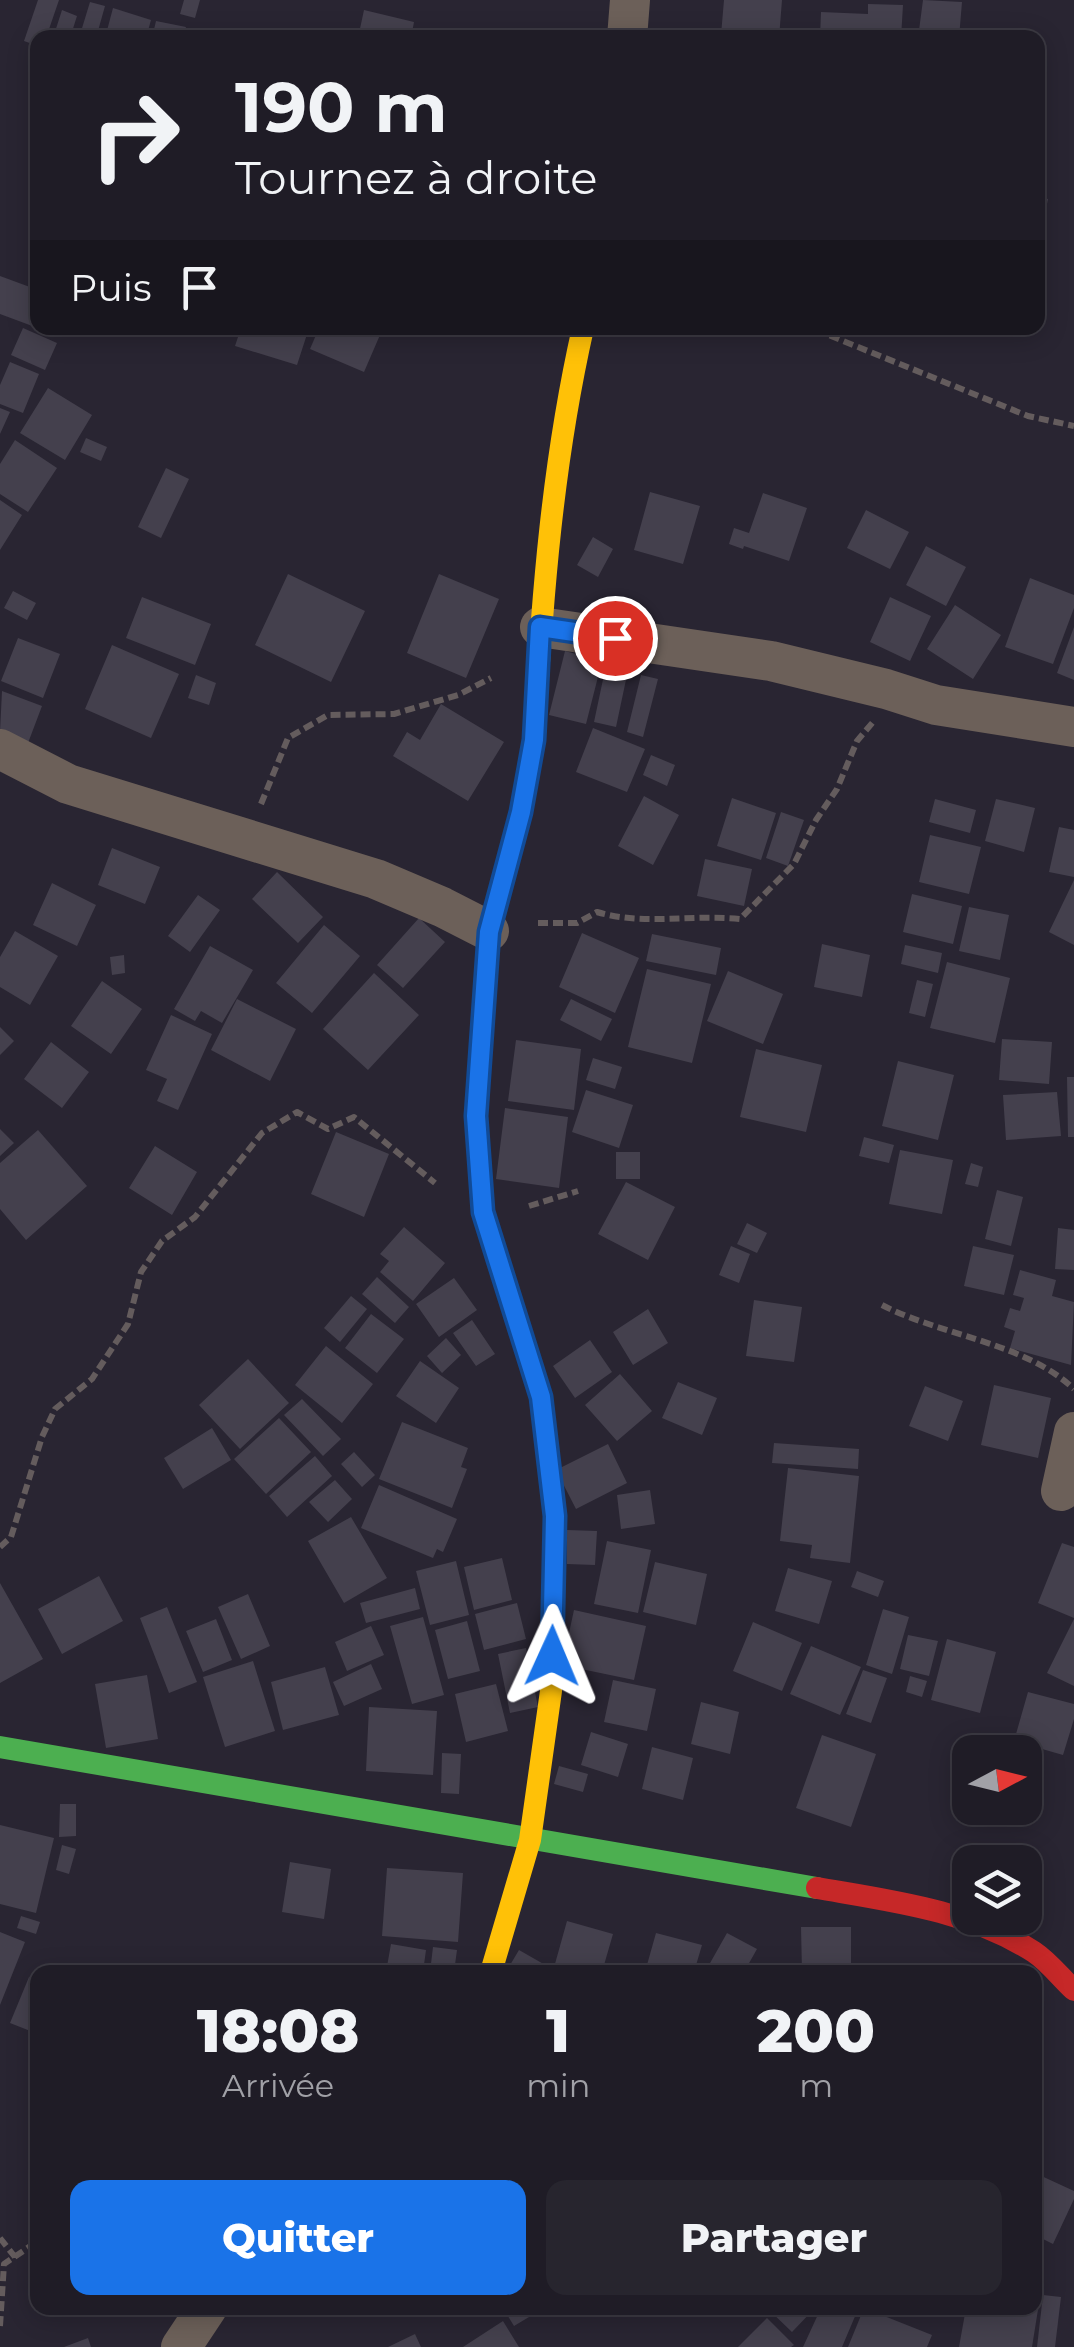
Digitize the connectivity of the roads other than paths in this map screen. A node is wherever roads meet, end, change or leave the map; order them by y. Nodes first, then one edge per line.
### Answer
1 (630, 0) edge
2 (628, 30) edge
3 (581, 335) edge
4 (540, 627) junction
5 (1074, 728) edge
6 (0, 749) edge
7 (489, 932) junction
8 (1074, 1432) edge
9 (1061, 1491) dead end
10 (0, 1747) edge
11 (530, 1840) junction
12 (492, 1965) edge
13 (1074, 1990) edge
14 (203, 2315) edge
15 (181, 2347) edge

1 - 2 street
3 - 4 street
4 - 5 street
4 - 7 street
6 - 7 street
7 - 11 street
8 - 9 street
10 - 11 street
11 - 12 street
11 - 13 street
14 - 15 street

